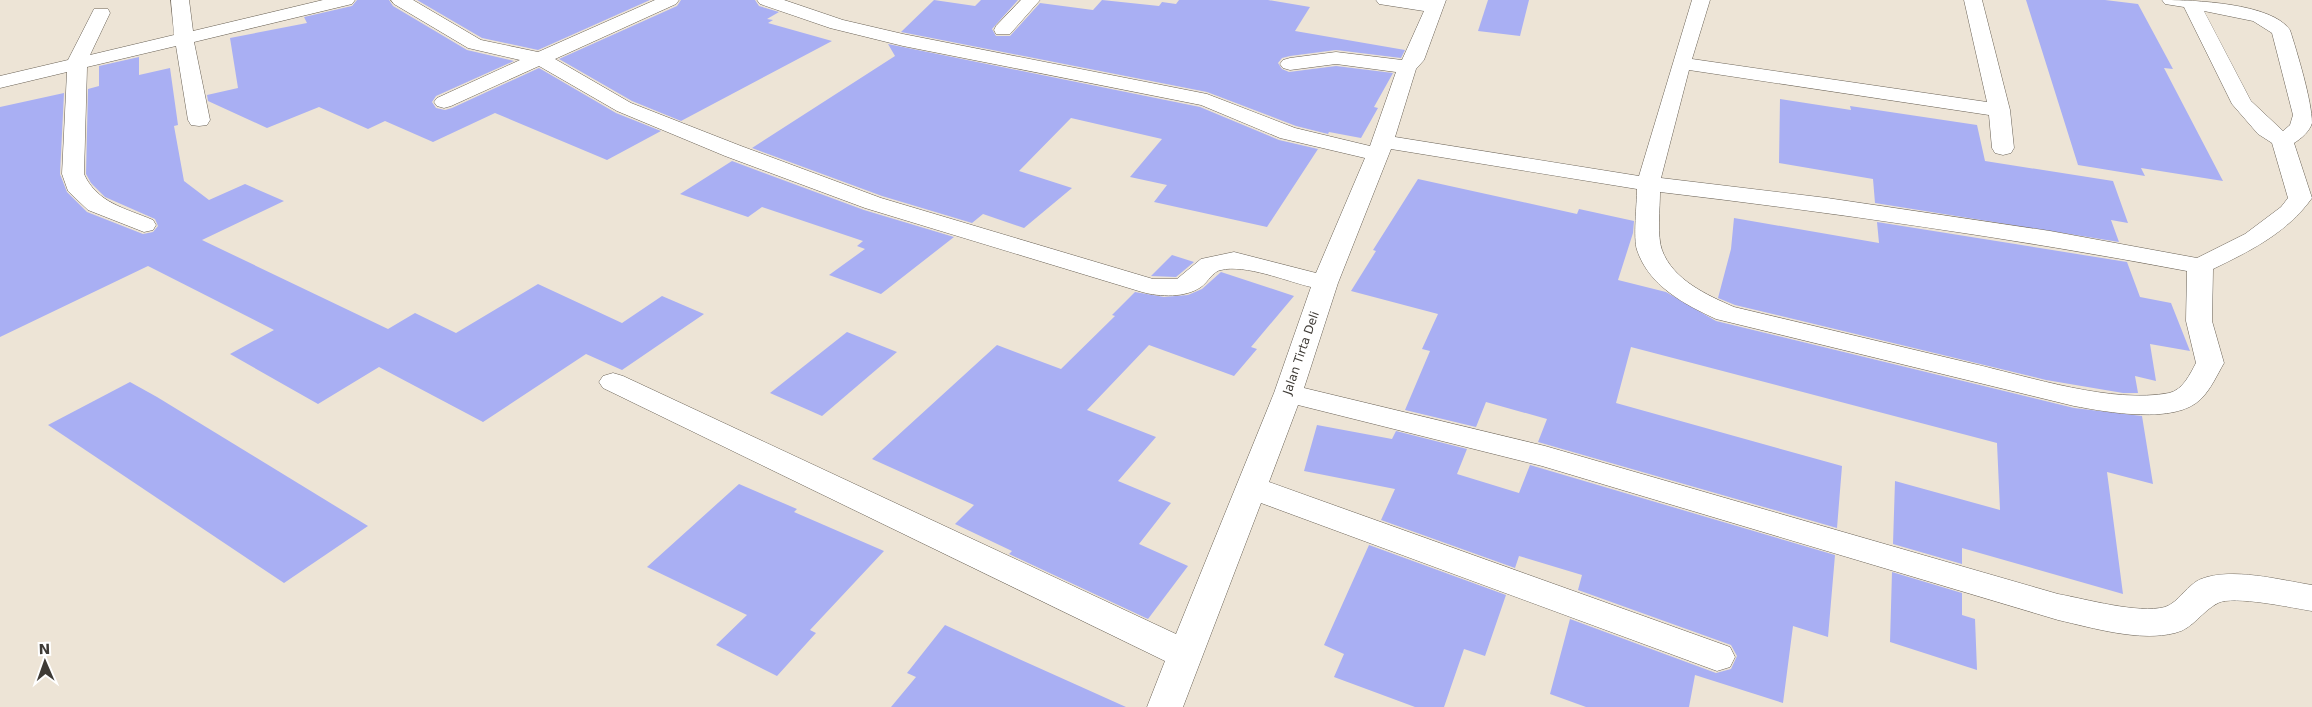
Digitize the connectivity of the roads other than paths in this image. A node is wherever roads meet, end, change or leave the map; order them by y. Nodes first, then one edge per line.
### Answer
1 (180, 0) edge
2 (346, 0) edge
3 (400, 0) edge
4 (670, 0) edge
5 (766, 0) edge
6 (1031, 0) edge
7 (1385, 0) edge
8 (1701, 0) edge
9 (1973, 0) edge
10 (2181, 1) edge
11 (1435, 4) edge
12 (101, 13) dead end
13 (1003, 30) dead end
14 (184, 38) junction
15 (542, 59) junction
16 (77, 62) junction
17 (1681, 63) junction
18 (1290, 64) dead end
19 (1408, 67) junction
20 (0, 82) edge
21 (444, 102) dead end
22 (2000, 110) junction
23 (199, 120) dead end
24 (2282, 140) junction
25 (1380, 147) junction
26 (2003, 148) dead end
27 (1648, 183) junction
28 (144, 225) dead end
29 (2200, 266) junction
30 (1325, 283) junction
31 (613, 382) dead end
32 (1288, 393) junction
33 (1251, 488) junction
34 (2312, 598) edge
35 (1186, 655) junction
36 (1717, 657) dead end
37 (1165, 707) edge

1 - 14 street
2 - 14 street
3 - 15 street
4 - 15 street
5 - 25 street
6 - 13 street
7 - 11 street
8 - 17 street
9 - 22 street
10 - 24 street
10 - 24 street
11 - 19 street, Jalan Tirta Deli
12 - 16 street
14 - 16 street
14 - 23 street
15 - 21 street
15 - 30 street
16 - 20 street
16 - 28 street
17 - 22 street
17 - 27 street
18 - 19 street
19 - 25 street, Jalan Tirta Deli
22 - 26 street
24 - 29 street
25 - 27 street
25 - 30 street, Jalan Tirta Deli
27 - 29 street
27 - 29 street
30 - 32 street, Jalan Tirta Deli
31 - 35 street
32 - 33 street, Jalan Tirta Deli
32 - 34 street
33 - 35 street, Jalan Tirta Deli
33 - 36 street
35 - 37 street, Jalan Tirta Deli

